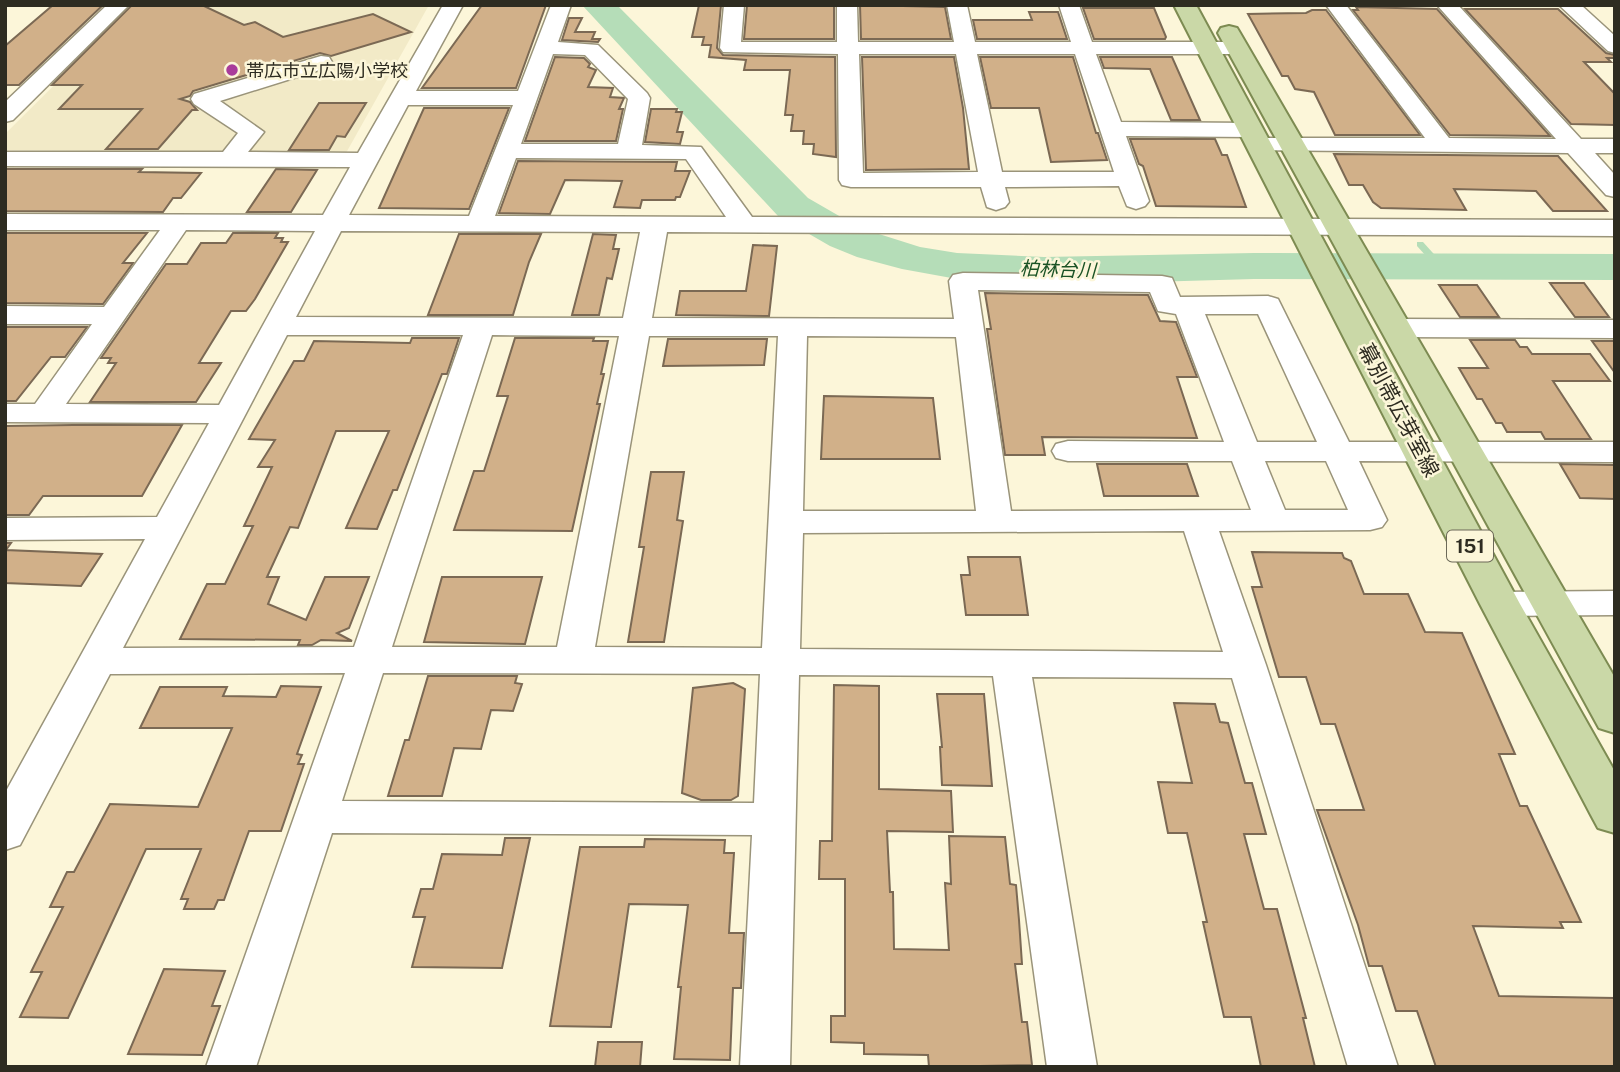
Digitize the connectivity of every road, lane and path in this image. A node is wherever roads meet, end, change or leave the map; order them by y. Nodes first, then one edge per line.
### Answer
1 (119, 5) edge
2 (453, 5) edge
3 (561, 5) edge
4 (734, 5) edge
5 (847, 5) edge
6 (957, 5) edge
7 (1069, 5) edge
8 (1185, 5) edge
9 (1336, 5) edge
10 (1447, 5) edge
11 (1569, 5) edge
12 (1217, 14) dead end
13 (1615, 47) edge
14 (546, 48) junction
15 (1207, 48) junction
16 (1236, 48) junction
17 (849, 49) junction
18 (965, 49) junction
19 (1085, 49) junction
20 (321, 62) dead end
21 (401, 98) junction
22 (525, 98) junction
23 (5, 116) edge
24 (1112, 129) junction
25 (1255, 138) junction
26 (1292, 145) junction
27 (1442, 145) junction
28 (1573, 146) junction
29 (1615, 146) edge
30 (505, 151) junction
31 (629, 151) junction
32 (5, 159) edge
33 (230, 159) junction
34 (366, 160) junction
35 (991, 179) junction
36 (1129, 179) junction
37 (1615, 190) edge
38 (5, 222) edge
39 (178, 223) junction
40 (655, 224) junction
41 (333, 225) junction
42 (479, 225) junction
43 (745, 225) junction
44 (1001, 226) junction
45 (1144, 226) junction
46 (1615, 228) edge
47 (1306, 234) junction
48 (1341, 234) junction
49 (1347, 277) junction
50 (1187, 306) junction
51 (5, 315) edge
52 (110, 316) junction
53 (278, 326) junction
54 (481, 326) junction
55 (637, 327) junction
56 (793, 327) junction
57 (969, 328) junction
58 (1396, 328) junction
59 (1615, 329) edge
60 (5, 413) edge
61 (44, 413) junction
62 (229, 414) junction
63 (1244, 451) junction
64 (1338, 451) junction
65 (1420, 451) junction
66 (1068, 452) dead end
67 (1466, 452) junction
68 (1615, 452) edge
69 (1198, 521) junction
70 (1272, 521) junction
71 (785, 522) junction
72 (995, 522) junction
73 (169, 528) junction
74 (5, 529) edge
75 (1550, 603) junction
76 (1615, 603) edge
77 (1500, 604) junction
78 (368, 658) junction
79 (99, 661) junction
80 (573, 661) junction
81 (780, 663) junction
82 (1012, 664) junction
83 (1247, 665) junction
84 (1615, 717) edge
85 (1611, 802) edge
86 (317, 817) junction
87 (773, 819) junction
88 (5, 833) edge
89 (231, 1067) edge
90 (765, 1067) edge
91 (1072, 1067) edge
92 (1373, 1067) edge

1 - 23 street
2 - 21 street
3 - 14 street
4 - 17 street
5 - 17 street
6 - 18 street
7 - 19 street
8 - 15 main road, 幕別帯広芽室線 / 151
9 - 27 street
10 - 28 street
11 - 13 street
12 - 16 main road, 幕別帯広芽室線 / 151
14 - 22 street
14 - 31 street
15 - 16 street
15 - 19 street
15 - 25 main road, 幕別帯広芽室線 / 151
16 - 26 main road, 幕別帯広芽室線 / 151
17 - 18 street
17 - 35 street
18 - 19 street
18 - 35 street
19 - 24 street
20 - 33 street
21 - 22 street
21 - 34 street
22 - 30 street
24 - 25 street
24 - 36 street
25 - 26 street
25 - 47 main road, 幕別帯広芽室線 / 151
26 - 27 street
26 - 48 main road, 幕別帯広芽室線 / 151
27 - 28 street
28 - 29 street
28 - 37 street
30 - 31 street
30 - 42 street
31 - 43 street
32 - 33 street
33 - 34 street
34 - 41 street
35 - 36 street
35 - 44 street
36 - 45 street
38 - 39 street
39 - 41 street
39 - 52 street
40 - 42 street
40 - 43 street
40 - 55 street
41 - 42 street
41 - 53 street
43 - 44 street
44 - 45 street
45 - 47 street
46 - 48 street
47 - 48 street
47 - 49 main road, 幕別帯広芽室線 / 151
48 - 49 main road, 幕別帯広芽室線 / 151
49 - 58 main road, 幕別帯広芽室線 / 151
49 - 65 main road, 幕別帯広芽室線 / 151
50 - 57 street
50 - 63 street
50 - 64 street
51 - 52 street
52 - 61 street
53 - 54 street
53 - 62 street
54 - 55 street
54 - 78 street
55 - 56 street
55 - 80 street
56 - 57 street
56 - 71 street
57 - 72 street
58 - 59 street
58 - 67 main road, 幕別帯広芽室線 / 151
60 - 61 street
61 - 62 street
62 - 73 street
63 - 64 street
63 - 66 street
63 - 70 street
64 - 65 street
64 - 70 street
65 - 67 street
65 - 77 main road, 幕別帯広芽室線 / 151
67 - 68 street
67 - 75 main road, 幕別帯広芽室線 / 151
69 - 70 street
69 - 72 street
69 - 83 street
71 - 72 street
71 - 81 street
73 - 74 street
73 - 79 street
75 - 76 street
75 - 77 street
75 - 84 main road, 幕別帯広芽室線 / 151
77 - 85 main road, 幕別帯広芽室線 / 151
78 - 79 street
78 - 80 street
78 - 86 street
79 - 88 street
80 - 81 street
81 - 82 street
81 - 87 street
82 - 83 street
82 - 91 street
83 - 92 street
86 - 87 street
86 - 89 street
87 - 90 street

